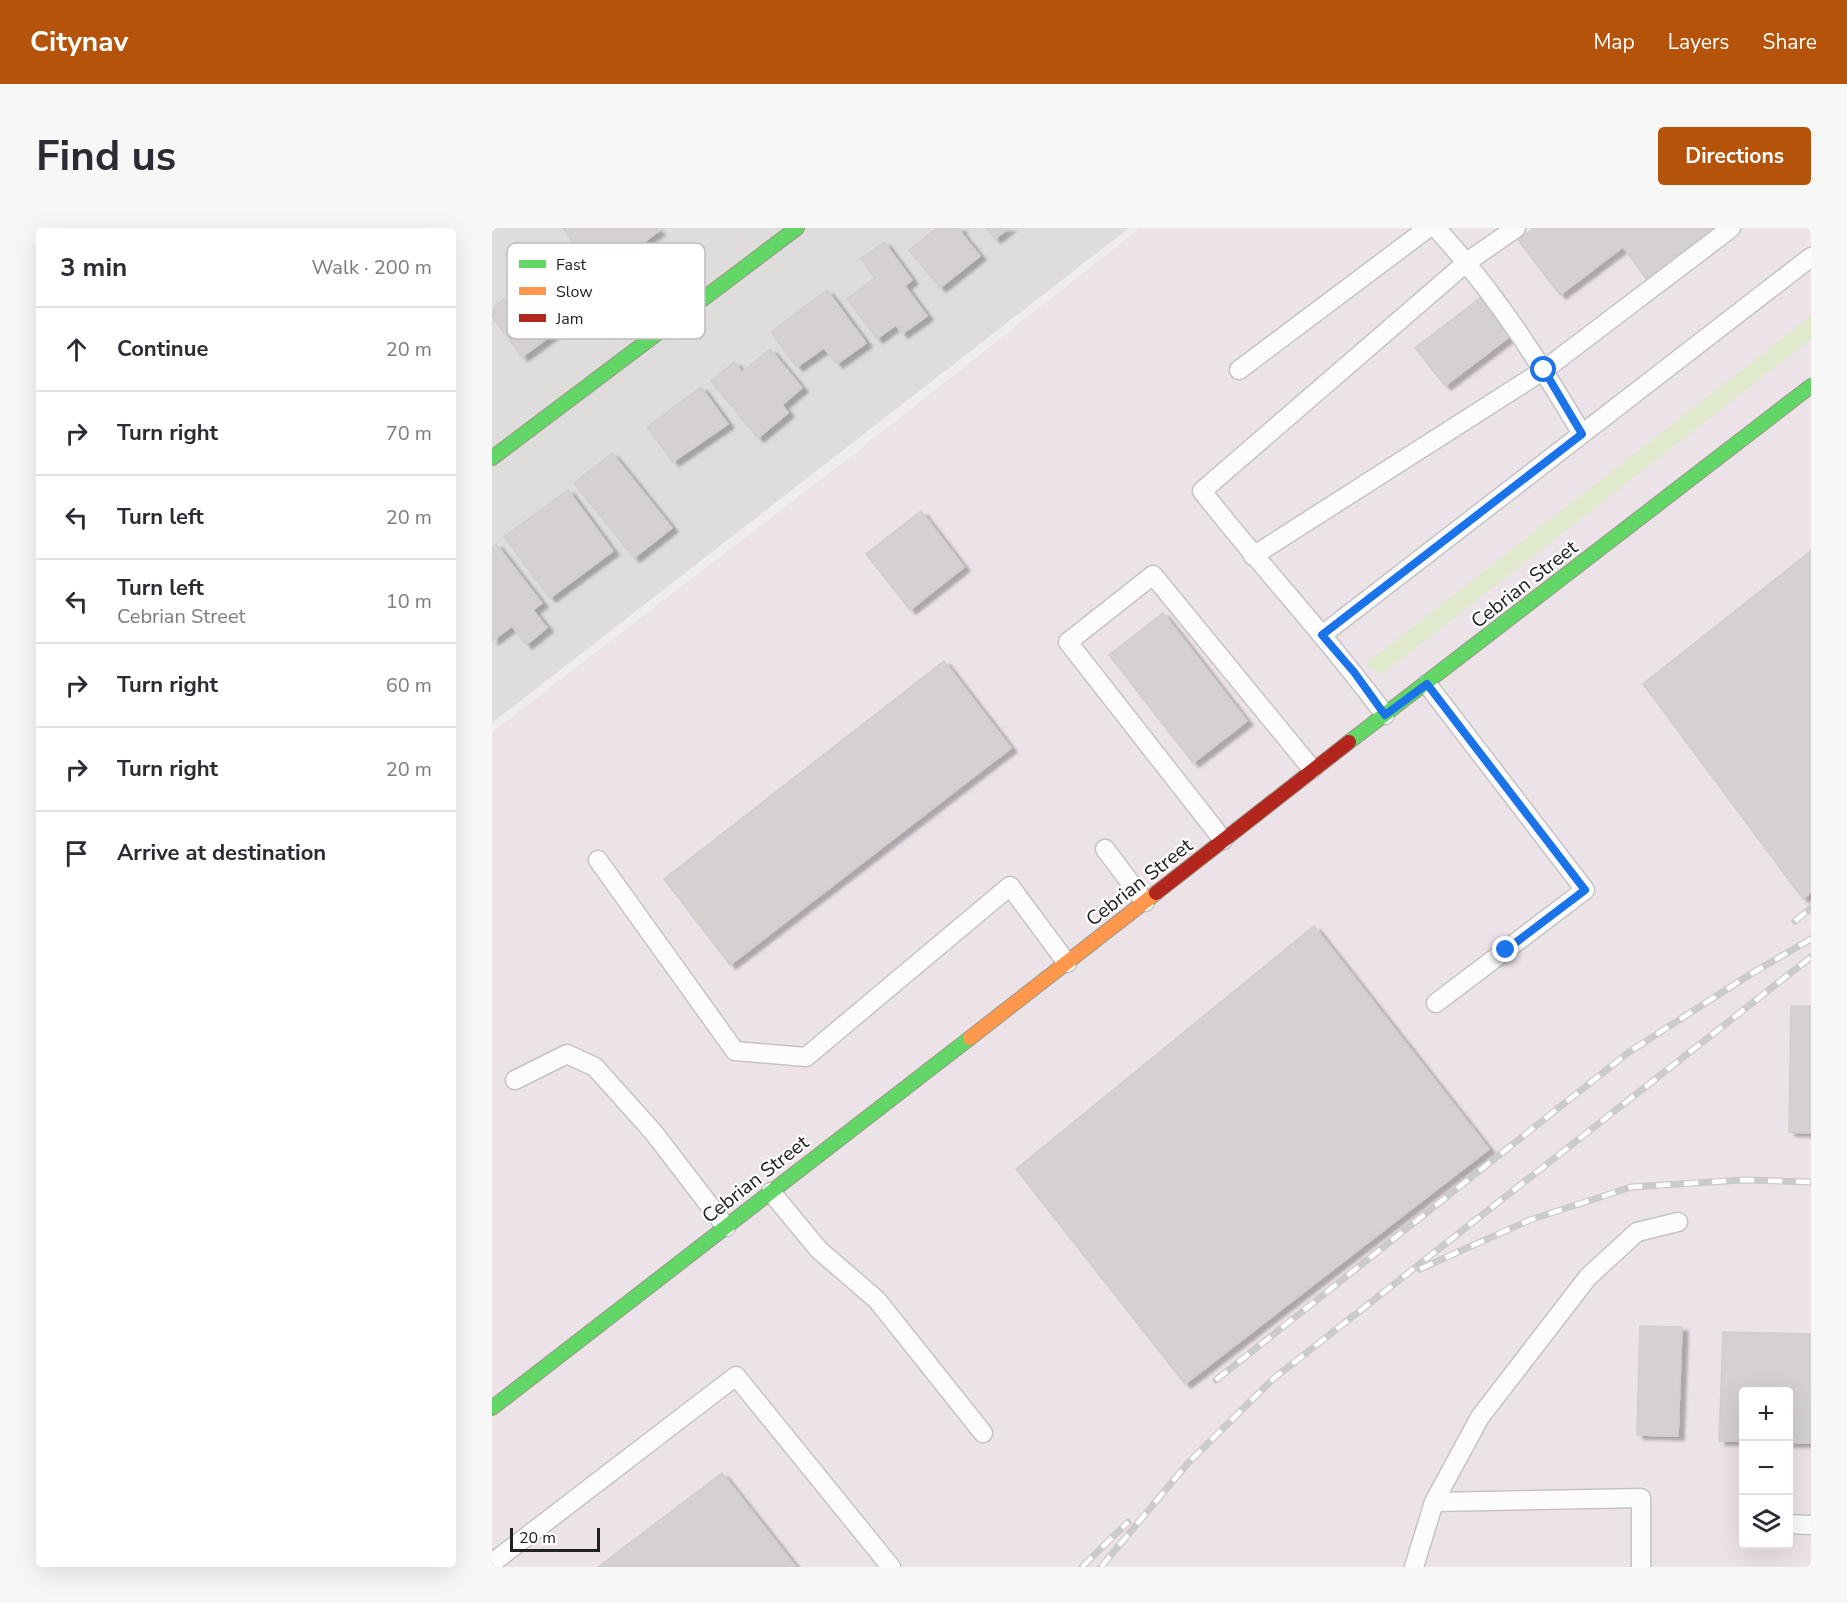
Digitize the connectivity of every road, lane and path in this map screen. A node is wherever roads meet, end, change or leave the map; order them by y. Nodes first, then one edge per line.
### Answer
1 (797, 228) edge
2 (1428, 228) edge
3 (1436, 228) edge
4 (1516, 228) edge
5 (1731, 228) edge
6 (1811, 257) edge
7 (1467, 262) junction
8 (705, 297) edge
9 (650, 339) edge
10 (1239, 370) dead end
11 (1544, 370) junction
12 (1811, 386) edge
13 (1582, 434) junction
14 (492, 458) edge
15 (1253, 556) junction
16 (1322, 635) junction
17 (1427, 684) junction
18 (1385, 715) junction
19 (1312, 769) junction
20 (1223, 840) junction
21 (1105, 849) dead end
22 (598, 860) dead end
23 (1145, 902) junction
24 (1067, 963) junction
25 (1436, 1004) dead end
26 (515, 1080) dead end
27 (771, 1192) junction
28 (1678, 1222) dead end
29 (726, 1227) junction
30 (492, 1408) edge
31 (983, 1433) dead end
32 (1434, 1502) junction
33 (1793, 1524) edge
34 (1811, 1525) edge
35 (492, 1563) edge
36 (891, 1567) edge
37 (1414, 1567) edge
38 (1641, 1567) edge

1 - 8 street
2 - 10 lane
3 - 7 lane
4 - 7 lane
5 - 11 lane
6 - 13 lane
7 - 11 lane
7 - 15 lane
9 - 14 street
11 - 13 lane
11 - 15 lane
12 - 17 street, Cebrian Street
13 - 16 lane
15 - 16 lane
16 - 18 lane
17 - 18 street, Cebrian Street
17 - 25 lane
18 - 19 street, Cebrian Street
19 - 20 street, Cebrian Street
19 - 20 lane
20 - 23 street, Cebrian Street
21 - 23 lane
22 - 24 lane
23 - 24 street, Cebrian Street
24 - 27 street, Cebrian Street
26 - 29 lane
27 - 29 street, Cebrian Street
27 - 31 lane
28 - 32 lane
29 - 30 street, Cebrian Street
32 - 37 lane
32 - 38 lane
33 - 34 lane
35 - 36 lane

